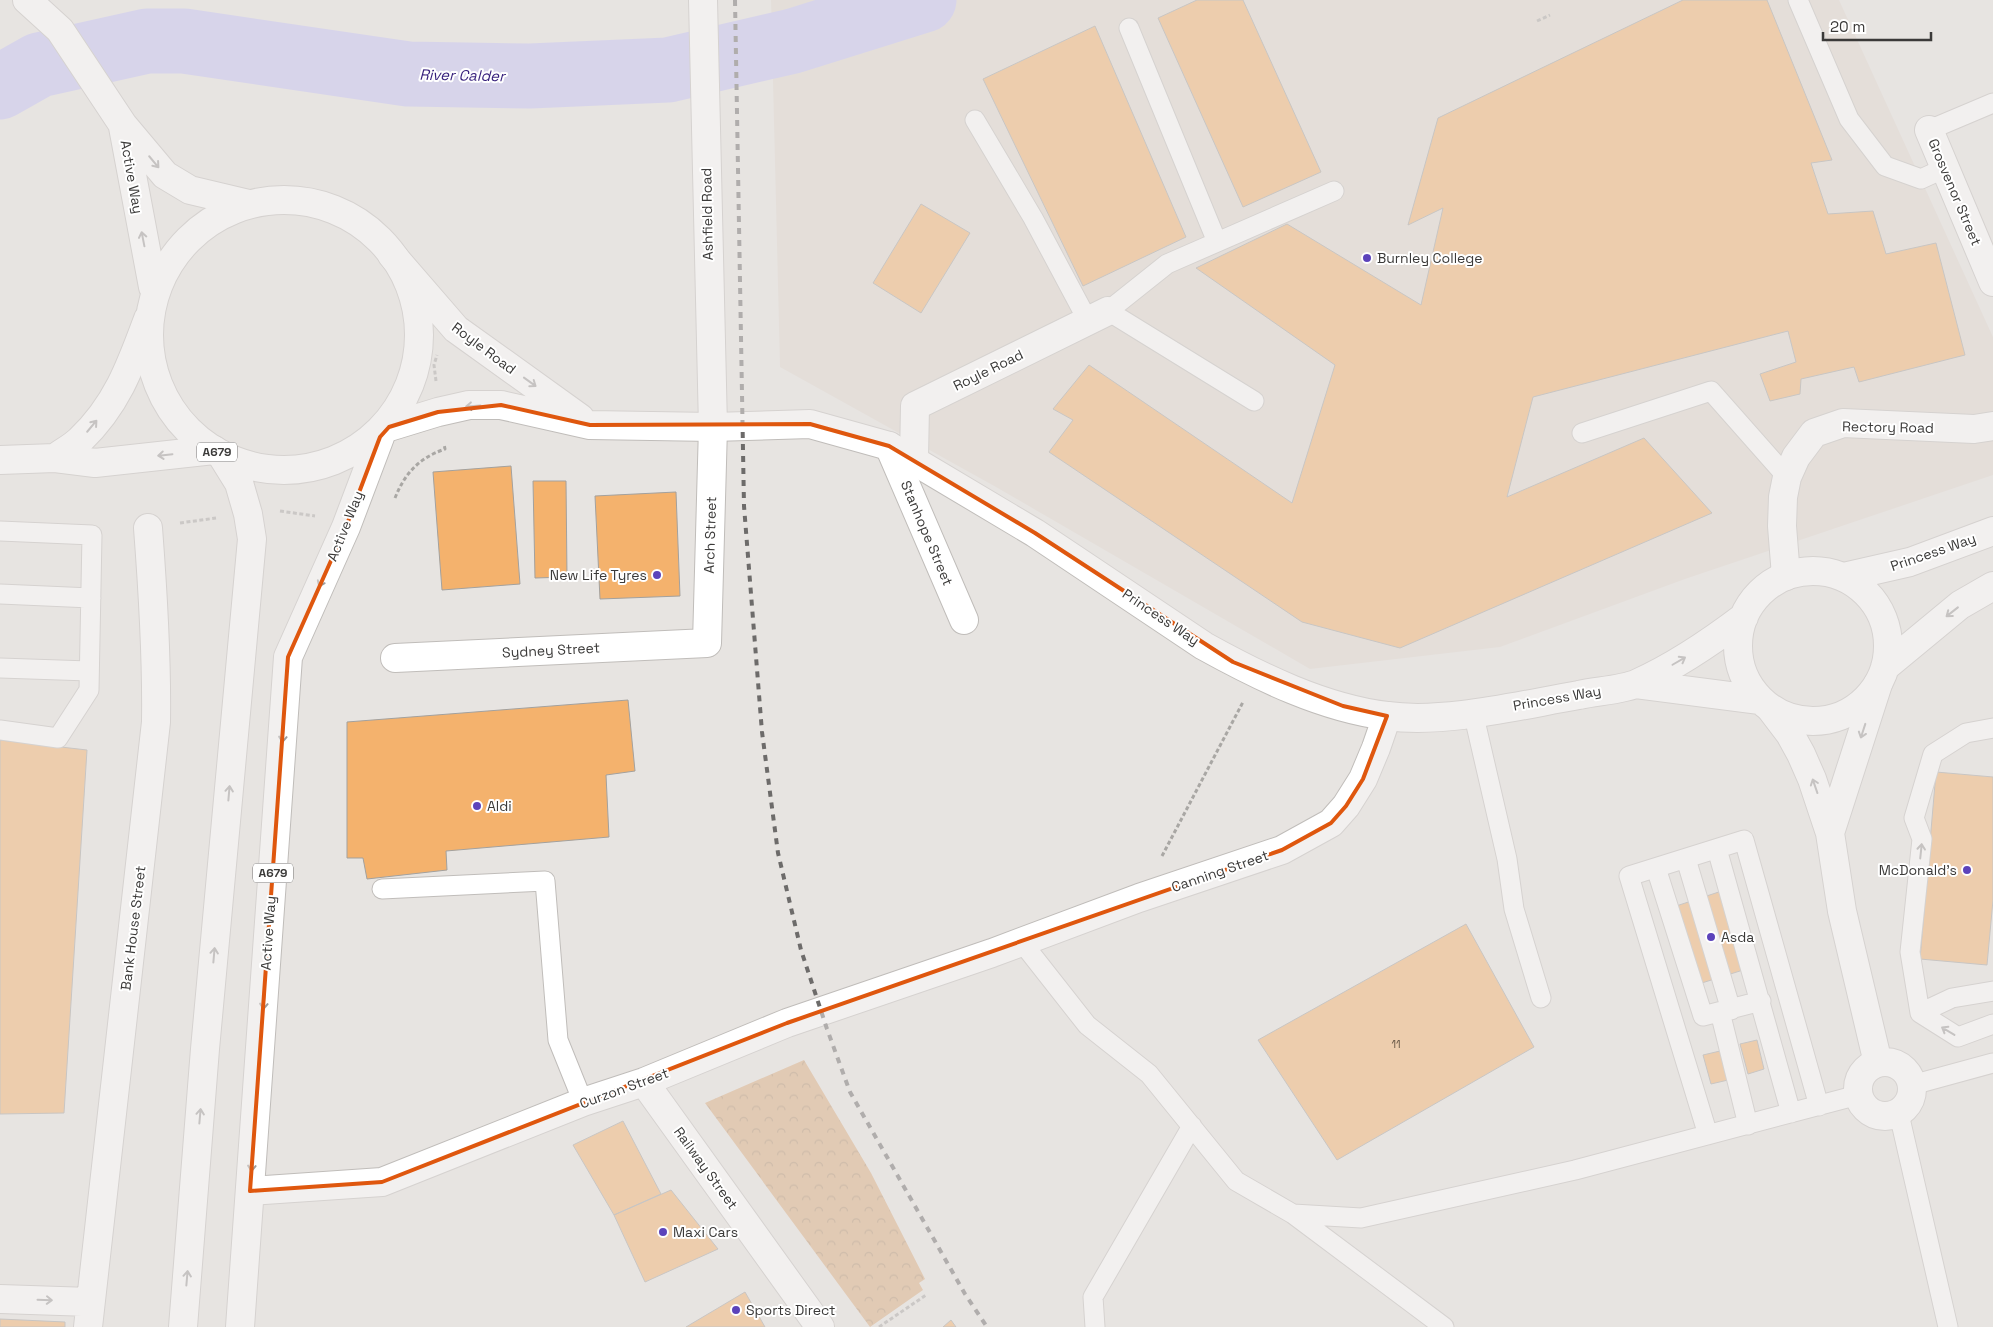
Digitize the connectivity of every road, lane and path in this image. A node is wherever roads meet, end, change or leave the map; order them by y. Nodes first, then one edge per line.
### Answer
1 (27, 0) edge
2 (703, 0) edge
3 (1798, 0) edge
4 (1550, 15) dead end
5 (1537, 22) dead end
6 (1129, 28) dead end
7 (1993, 103) edge
8 (975, 120) dead end
9 (123, 125) junction
10 (1929, 130) joint
11 (1945, 168) junction
12 (1334, 192) dead end
13 (249, 204) junction
14 (1217, 242) junction
15 (392, 255) junction
16 (1993, 282) edge
17 (153, 287) junction
18 (1098, 316) junction
19 (148, 319) junction
20 (1254, 401) dead end
21 (590, 425) junction
22 (1993, 426) edge
23 (713, 427) junction
24 (384, 432) junction
25 (1582, 433) dead end
26 (890, 446) junction
27 (445, 449) dead end
28 (217, 452) junction
29 (55, 458) junction
30 (914, 459) junction
31 (0, 460) edge
32 (1787, 477) junction
33 (393, 503) dead end
34 (148, 528) dead end
35 (0, 531) edge
36 (1993, 531) edge
37 (1786, 576) junction
38 (1844, 578) junction
39 (1993, 586) edge
40 (0, 594) edge
41 (91, 598) junction
42 (1744, 617) junction
43 (964, 620) dead end
44 (707, 643) joint
45 (395, 658) dead end
46 (0, 668) edge
47 (89, 671) junction
48 (1882, 675) junction
49 (1636, 684) junction
50 (1766, 704) junction
51 (1240, 708) dead end
52 (1473, 712) junction
53 (1386, 716) junction
54 (1993, 728) edge
55 (0, 730) edge
56 (1830, 833) junction
57 (1717, 849) junction
58 (1686, 859) junction
59 (1656, 868) junction
60 (382, 889) dead end
61 (1139, 898) junction
62 (1021, 941) junction
63 (992, 953) joint
64 (1993, 991) edge
65 (1541, 998) dead end
66 (1760, 1001) junction
67 (1726, 1011) junction
68 (1920, 1013) junction
69 (1993, 1024) edge
70 (1878, 1063) junction
71 (1993, 1063) edge
72 (644, 1082) junction
73 (1912, 1085) junction
74 (1858, 1095) junction
75 (583, 1102) junction
76 (1818, 1106) junction
77 (1791, 1113) junction
78 (1899, 1114) junction
79 (1748, 1125) junction
80 (1192, 1126) junction
81 (1708, 1135) junction
82 (250, 1191) junction
83 (1294, 1214) junction
84 (926, 1295) dead end
85 (0, 1299) edge
86 (89, 1315) edge
87 (183, 1327) edge
88 (240, 1327) edge
89 (820, 1327) edge
90 (878, 1327) edge
91 (1095, 1327) edge
92 (1444, 1327) edge
93 (1948, 1327) edge

1 - 9 main road, Active Way / A679
2 - 23 main road, Ashfield Road
3 - 11 lane
4 - 5 path
6 - 14 lane
7 - 10 lane
8 - 18 lane
9 -> 13 main road, Active Way / A679
17 -> 9 main road, Active Way / A679
10 - 11 main road, Grosvenor Street
11 - 16 main road, Grosvenor Street
12 - 14 lane
13 - 15 main road, A679
13 - 17 main road, A679
14 - 18 lane
15 -> 21 main road, Royle Road
15 - 24 main road, A679
17 - 19 main road, A679
18 - 20 lane
18 - 30 main road, Royle Road
19 - 28 main road, A679
29 -> 19 main road
21 - 23 main road
21 -> 24 main road
22 - 32 main road, Rectory Road
23 - 26 main road, Princess Way
23 - 44 main road, Arch Street
24 - 28 main road, A679
24 -> 82 main road, Active Way / A679
25 - 32 lane
26 - 30 main road, Princess Way
26 - 43 main road, Stanhope Street
27 - 33 path
28 -> 29 main road
87 -> 28 main road, A679
29 - 31 main road
30 - 53 main road, Princess Way
32 - 37 main road, Rectory Road
34 - 86 main road, Bank House Street
35 - 41 lane
36 - 38 main road, Princess Way
37 - 38 main road
37 - 42 main road
38 - 48 main road
39 -> 48 main road
40 - 41 lane
41 - 47 lane
49 -> 42 main road, Princess Way
42 - 50 main road
44 - 45 main road, Sydney Street
46 - 47 lane
47 - 55 lane
48 - 50 main road
48 -> 56 main road
49 - 50 main road, Princess Way
49 - 52 main road, Princess Way
56 -> 50 main road
51 - 61 path
52 - 53 main road, Princess Way
52 - 65 lane
53 - 61 main road, Canning Street
68 -> 54 lane
56 - 70 main road
57 - 58 lane
57 - 66 lane
57 - 76 lane
58 - 59 lane
58 - 67 lane
59 - 67 lane
59 - 81 lane
60 - 75 lane
61 - 62 main road, Canning Street
62 - 63 main road, Canning Street
62 - 80 lane
63 - 72 main road, Curzon Street
64 - 68 lane
66 - 67 lane
66 - 77 lane
67 - 79 lane
69 -> 68 lane
70 - 73 main road
70 - 74 main road
71 - 73 lane
72 - 75 main road, Curzon Street
72 - 89 main road, Railway Street
73 - 78 main road
74 - 76 lane
74 - 78 main road
75 - 82 main road, Curzon Street
76 - 77 lane
77 - 79 lane
78 - 93 lane
79 - 81 lane
80 - 83 lane
80 - 91 lane
81 - 83 lane
82 - 88 main road, Active Way / A679
83 - 92 lane
84 - 90 path
85 -> 86 main road

